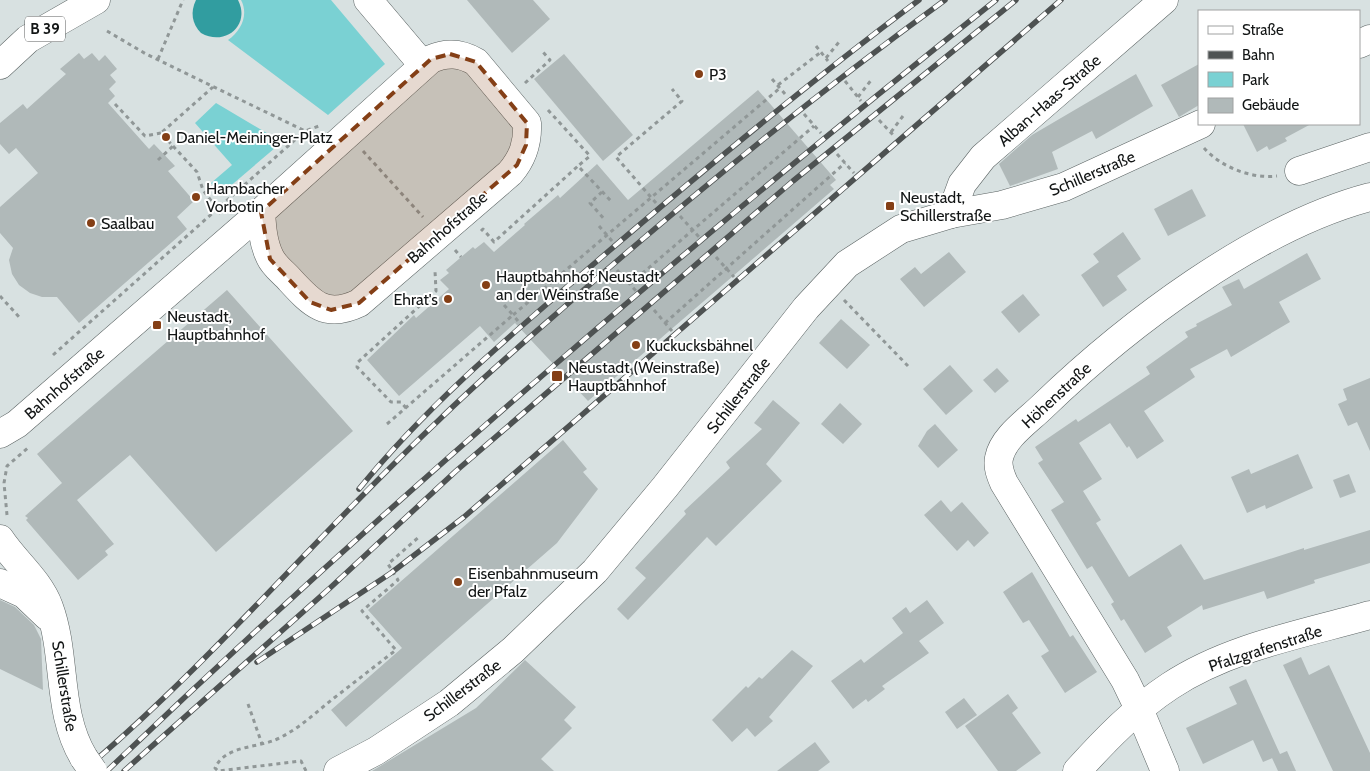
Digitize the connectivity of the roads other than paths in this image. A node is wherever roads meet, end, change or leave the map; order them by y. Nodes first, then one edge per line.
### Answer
1 (368, 0) edge
2 (1164, 0) edge
3 (92, 1) edge
4 (0, 65) edge
5 (423, 65) junction
6 (1196, 126) edge
7 (1370, 147) edge
8 (1299, 171) road end
9 (1370, 197) edge
10 (261, 212) junction
11 (951, 214) junction
12 (9, 429) edge
13 (3, 547) edge
14 (0, 584) edge
15 (1370, 615) edge
16 (54, 625) junction
17 (1139, 709) junction
18 (88, 764) edge
19 (338, 771) edge
20 (1077, 771) edge
21 (1165, 771) edge

1 - 5 street
2 - 11 street, Alban-Haas-Straße
3 - 4 street, B 39
5 - 10 street, Bahnhofstraße
5 - 10 street, Bahnhofstraße
6 - 11 street, Schillerstraße
7 - 8 street
9 - 17 street, Höhenstraße
10 - 12 street, Bahnhofstraße
11 - 19 street, Schillerstraße
13 - 16 street, Schillerstraße
14 - 16 street, Schillerstraße
15 - 17 street, Pfalzgrafenstraße
16 - 18 street, Schillerstraße
17 - 20 street, Pfalzgrafenstraße
17 - 21 street, Höhenstraße

